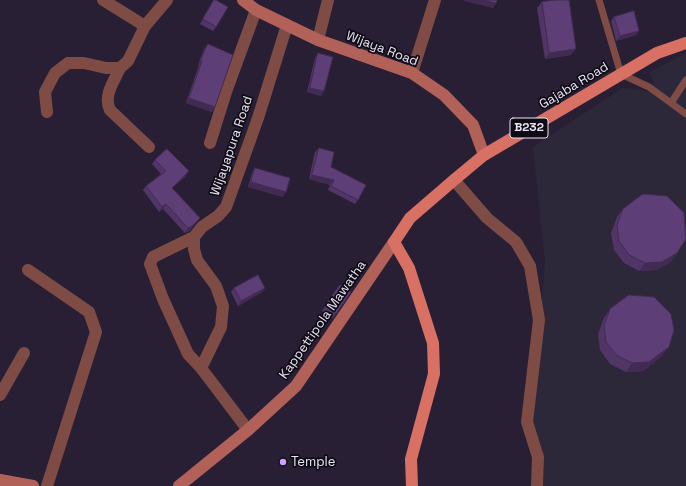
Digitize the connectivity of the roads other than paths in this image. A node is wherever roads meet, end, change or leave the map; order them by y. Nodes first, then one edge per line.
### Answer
1 (103, 0) edge
2 (167, 0) edge
3 (243, 0) edge
4 (328, 0) edge
5 (435, 0) edge
6 (598, 0) edge
7 (256, 10) junction
8 (287, 25) junction
9 (145, 26) junction
10 (318, 40) junction
11 (686, 43) edge
12 (120, 68) junction
13 (412, 73) junction
14 (621, 74) junction
15 (686, 80) edge
16 (671, 103) junction
17 (47, 112) dead end
18 (686, 114) edge
19 (210, 143) dead end
20 (149, 147) dead end
21 (484, 155) junction
22 (454, 180) junction
23 (194, 237) junction
24 (394, 242) junction
25 (28, 270) dead end
26 (24, 353) dead end
27 (201, 368) junction
28 (0, 396) edge
29 (248, 430) junction
30 (0, 480) edge
31 (33, 486) edge
32 (47, 486) edge
33 (179, 486) edge
34 (412, 486) edge
35 (537, 486) edge

1 - 9 street
2 - 9 street
3 - 7 street, Wijaya Road
4 - 10 street
5 - 13 street
6 - 14 lane
7 - 8 street, Wijaya Road
7 - 19 street
8 - 10 street, Wijaya Road
8 - 23 street, Wijayapura Road
9 - 12 street
10 - 13 street, Wijaya Road
11 - 14 main road, Gajaba Road / B232
12 - 17 street
12 - 20 street
13 - 21 street, Wijaya Road
14 - 16 lane
14 - 21 main road, Gajaba Road / B232
15 - 16 lane
16 - 18 lane
21 - 22 main road, Gajaba Road / B232
22 - 24 main road, Gajaba Road / B232
22 - 35 street
23 - 27 street
23 - 27 street, Wijayapura Road
24 - 29 street, Kappettipola Mawatha
24 - 34 main road
25 - 32 street
26 - 28 street
27 - 29 street
29 - 33 street, Kappettipola Mawatha
30 - 31 street

